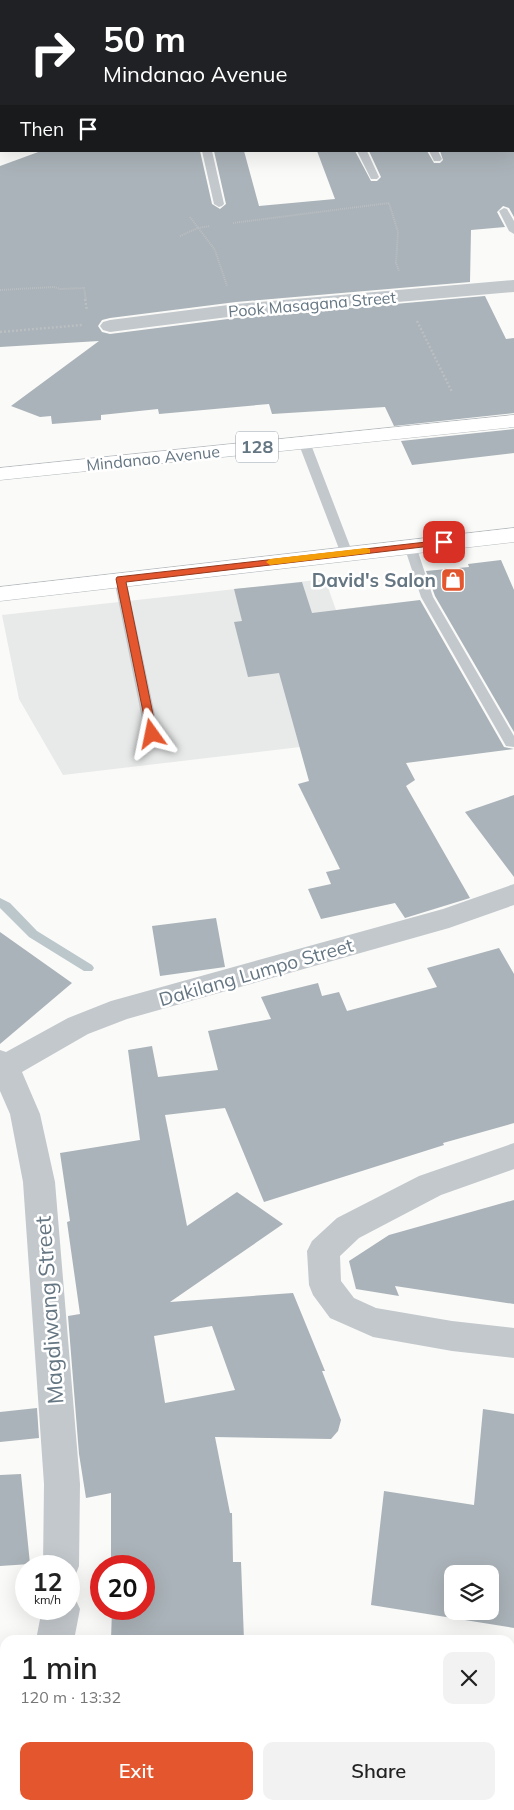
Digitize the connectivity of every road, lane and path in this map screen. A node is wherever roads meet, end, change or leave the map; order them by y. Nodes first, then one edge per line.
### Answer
1 (207, 152) edge
2 (362, 152) edge
3 (374, 177) dead end
4 (219, 204) dead end
5 (504, 211) dead end
6 (190, 217) dead end
7 (227, 224) dead end
8 (218, 225) dead end
9 (198, 228) junction
10 (514, 231) edge
11 (180, 236) dead end
12 (514, 286) edge
13 (0, 290) edge
14 (405, 295) junction
15 (236, 310) junction
16 (88, 317) dead end
17 (110, 326) dead end
18 (45, 328) dead end
19 (0, 332) edge
20 (452, 392) dead end
21 (514, 421) edge
22 (304, 442) junction
23 (0, 474) edge
24 (514, 535) edge
25 (410, 546) junction
26 (347, 554) junction
27 (120, 579) junction
28 (0, 594) edge
29 (152, 734) dead end
30 (511, 743) dead end
31 (514, 894) edge
32 (2, 1064) edge
33 (514, 1156) edge
34 (514, 1343) edge
35 (61, 1555) edge
36 (59, 1620) edge
37 (55, 1635) edge

1 - 4 lane
2 - 3 lane
5 - 10 lane
6 - 9 path
7 - 14 path
8 - 9 path
9 - 11 path
9 - 15 path
12 - 14 street, Pook Masagana Street
13 - 16 path
14 - 15 street, Pook Masagana Street
14 - 20 path
15 - 17 street, Pook Masagana Street
18 - 19 path
21 - 22 main road, Mindanao Avenue / 128
22 - 23 main road, Mindanao Avenue / 128
22 - 26 lane
24 - 25 main road
25 - 26 main road
25 - 30 lane
26 - 27 main road
27 - 28 main road
27 - 29 lane
31 - 32 street, Dakilang Lumpo Street
32 - 35 street, Magdiwang Street
33 - 34 street
36 - 37 street

